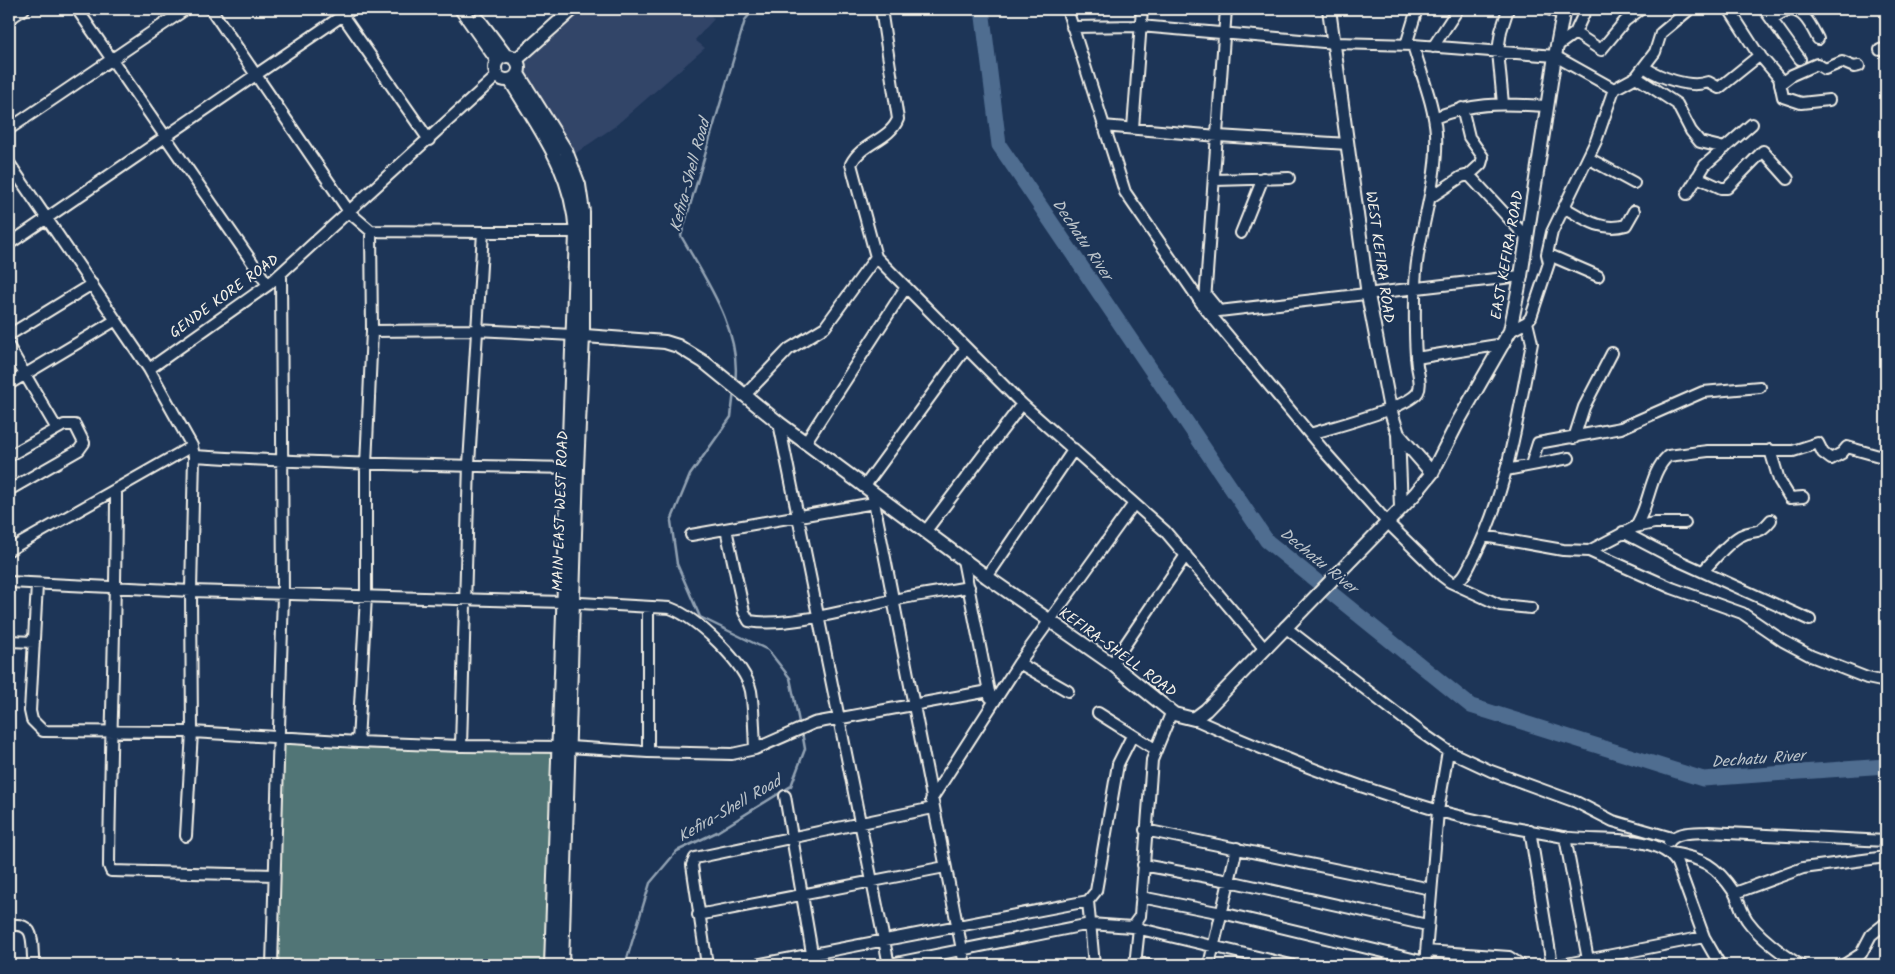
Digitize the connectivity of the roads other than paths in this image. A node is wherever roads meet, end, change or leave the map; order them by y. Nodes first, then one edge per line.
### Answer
1 (24, 9) edge
2 (77, 9) edge
3 (186, 9) edge
4 (211, 9) edge
5 (352, 9) edge
6 (462, 9) edge
7 (471, 9) edge
8 (573, 9) edge
9 (881, 9) edge
10 (1068, 9) edge
11 (1142, 9) edge
12 (1226, 9) edge
13 (1329, 9) edge
14 (1417, 9) edge
15 (1458, 9) edge
16 (1508, 9) edge
17 (1548, 9) edge
18 (1586, 9) edge
19 (1641, 9) edge
20 (1690, 9) edge
21 (1729, 9) edge
22 (1764, 9) edge
23 (1563, 11) edge
24 (340, 12) edge
25 (9, 19) edge
26 (1772, 20) junction
27 (1140, 26) junction
28 (1072, 27) junction
29 (1575, 33) junction
30 (1224, 34) junction
31 (1818, 39) dead end
32 (1335, 43) junction
33 (1410, 45) junction
34 (1433, 47) junction
35 (1498, 51) junction
36 (1556, 51) junction
37 (1760, 55) junction
38 (506, 59) junction
39 (1800, 59) dead end
40 (112, 60) junction
41 (1859, 66) dead end
42 (1644, 67) junction
43 (256, 74) junction
44 (497, 76) junction
45 (514, 77) junction
46 (1636, 77) junction
47 (1780, 84) junction
48 (1614, 89) junction
49 (1829, 100) dead end
50 (1503, 104) junction
51 (1547, 106) junction
52 (1462, 108) junction
53 (1434, 118) junction
54 (1752, 124) dead end
55 (1103, 126) junction
56 (1133, 128) junction
57 (9, 129) edge
58 (1218, 136) junction
59 (164, 138) junction
60 (429, 140) junction
61 (1348, 144) junction
62 (1725, 148) junction
63 (1588, 158) junction
64 (9, 163) edge
65 (1469, 175) junction
66 (1697, 177) junction
67 (1263, 178) junction
68 (1289, 178) dead end
69 (1788, 179) dead end
70 (1215, 180) junction
71 (1634, 183) dead end
72 (1687, 194) dead end
73 (1431, 198) junction
74 (1565, 208) junction
75 (1634, 211) dead end
76 (350, 213) junction
77 (46, 218) junction
78 (371, 231) junction
79 (483, 232) junction
80 (579, 232) junction
81 (1241, 233) dead end
82 (1527, 238) junction
83 (9, 244) edge
84 (1546, 254) junction
85 (876, 257) junction
86 (281, 274) junction
87 (1522, 276) junction
88 (1598, 276) dead end
89 (92, 284) junction
90 (268, 285) junction
91 (1415, 286) junction
92 (906, 287) junction
93 (1206, 295) junction
94 (1368, 295) junction
95 (1204, 307) junction
96 (116, 320) junction
97 (1527, 322) junction
98 (476, 330) junction
99 (372, 331) junction
100 (1510, 331) junction
101 (9, 335) edge
102 (578, 335) junction
103 (1504, 344) junction
104 (9, 347) edge
105 (965, 349) junction
106 (1612, 353) dead end
107 (1416, 358) junction
108 (149, 369) junction
109 (26, 375) junction
110 (9, 384) edge
111 (1760, 387) dead end
112 (738, 389) junction
113 (1022, 404) junction
114 (1390, 409) junction
115 (779, 423) junction
116 (57, 429) junction
117 (1310, 434) junction
118 (1398, 434) junction
119 (1574, 438) junction
120 (806, 443) junction
121 (1074, 449) junction
122 (1770, 450) junction
123 (193, 451) junction
124 (1886, 455) edge
125 (9, 456) edge
126 (1569, 458) dead end
127 (282, 462) junction
128 (469, 464) junction
129 (366, 465) junction
130 (1531, 465) junction
131 (572, 468) junction
132 (1506, 470) junction
133 (1432, 473) junction
134 (9, 490) edge
135 (116, 491) junction
136 (870, 494) junction
137 (1803, 497) dead end
138 (1133, 505) junction
139 (1401, 508) junction
140 (798, 515) junction
141 (1771, 520) dead end
142 (1388, 523) junction
143 (1685, 523) dead end
144 (1635, 526) junction
145 (726, 529) junction
146 (925, 532) junction
147 (1623, 532) junction
148 (691, 535) dead end
149 (1484, 536) junction
150 (9, 550) edge
151 (1589, 551) junction
152 (1186, 555) junction
153 (963, 560) junction
154 (1703, 571) junction
155 (987, 578) junction
156 (9, 582) edge
157 (1455, 583) junction
158 (37, 585) junction
159 (116, 587) junction
160 (968, 587) junction
161 (191, 591) junction
162 (283, 594) junction
163 (366, 596) junction
164 (465, 599) junction
165 (892, 600) junction
166 (568, 602) junction
167 (648, 606) junction
168 (1531, 608) dead end
169 (819, 617) junction
170 (1810, 620) dead end
171 (1050, 622) junction
172 (1285, 627) junction
173 (9, 641) edge
174 (34, 642) junction
175 (1264, 648) junction
176 (1019, 663) junction
177 (1112, 664) junction
178 (1886, 682) edge
179 (989, 691) junction
180 (1068, 691) dead end
181 (912, 705) junction
182 (992, 706) junction
183 (1098, 713) dead end
184 (1174, 714) junction
185 (840, 718) junction
186 (1194, 719) junction
187 (110, 732) junction
188 (192, 732) junction
189 (1132, 736) junction
190 (278, 737) junction
191 (358, 742) junction
192 (461, 746) junction
193 (563, 747) junction
194 (755, 749) junction
195 (1155, 749) junction
196 (1448, 751) junction
197 (648, 752) junction
198 (785, 796) dead end
199 (932, 804) junction
200 (1438, 811) junction
201 (861, 823) junction
202 (1145, 830) junction
203 (1530, 830) junction
204 (186, 836) dead end
205 (560, 836) junction
206 (1565, 837) junction
207 (791, 838) junction
208 (1672, 838) junction
209 (1886, 841) edge
210 (1237, 848) junction
211 (1667, 851) junction
212 (1886, 857) edge
213 (1143, 865) junction
214 (945, 867) junction
215 (274, 875) junction
216 (1229, 881) junction
217 (873, 882) junction
218 (1431, 889) junction
219 (1735, 893) junction
220 (802, 895) junction
221 (1141, 897) junction
222 (1088, 901) junction
223 (1222, 913) junction
224 (698, 915) junction
225 (1886, 923) edge
226 (1090, 924) junction
227 (9, 925) edge
228 (956, 925) junction
229 (1427, 925) junction
230 (1135, 927) junction
231 (1704, 937) junction
232 (884, 940) junction
233 (1214, 946) junction
234 (961, 950) junction
235 (1426, 951) junction
236 (812, 954) junction
237 (1589, 963) edge
238 (1135, 964) edge
239 (1425, 964) edge
240 (34, 965) edge
241 (272, 965) edge
242 (551, 965) edge
243 (562, 965) edge
244 (707, 965) edge
245 (755, 965) edge
246 (814, 965) edge
247 (888, 965) edge
248 (964, 965) edge
249 (1094, 965) edge
250 (1148, 965) edge
251 (1209, 965) edge
252 (1291, 965) edge
253 (1521, 965) edge
254 (1552, 965) edge
255 (1561, 965) edge
256 (1720, 965) edge
257 (1800, 965) edge
258 (1844, 965) edge

1 - 25 street
2 - 40 street
3 - 40 street
4 - 43 street
5 - 24 street
6 - 38 main road
7 - 38 main road
8 - 38 main road
9 - 85 street
10 - 28 street
11 - 27 street
12 - 30 street
13 - 32 main road, WEST KEFIRA ROAD
14 - 33 street
15 - 34 street
16 - 35 street
17 - 23 street
18 - 29 street
19 - 29 street
20 - 42 street
21 - 37 street
22 - 26 street
23 - 36 main road, EAST KEFIRA ROAD
24 - 43 street
24 - 60 street
26 - 31 street
26 - 39 street
27 - 28 street
27 - 30 street
27 - 56 street
28 - 55 street
29 - 36 street
30 - 32 street
30 - 58 street
32 - 33 street
32 - 61 main road, WEST KEFIRA ROAD
33 - 34 street
33 - 53 street
34 - 35 street
35 - 36 street
35 - 50 street
36 - 48 street
36 - 51 main road, EAST KEFIRA ROAD
37 - 42 street
37 - 47 street
38 - 44 main road
38 - 45 main road
40 - 57 street
40 - 59 street
41 - 47 street
42 - 46 street
43 - 59 street
43 - 76 street
44 - 45 main road
44 - 60 street, GENDE KORE ROAD
45 - 80 main road, MAIN EAST WEST ROAD
46 - 48 street
46 - 62 street
47 - 49 street
48 - 63 street
50 - 51 street
50 - 52 street
51 - 82 main road, EAST KEFIRA ROAD
52 - 53 street
52 - 65 street
53 - 73 street
54 - 62 street
55 - 56 street
55 - 95 street
56 - 58 street
58 - 61 street
58 - 70 street
59 - 77 street
59 - 90 street
60 - 76 street, GENDE KORE ROAD
61 - 94 main road, WEST KEFIRA ROAD
62 - 66 street
63 - 71 street
63 - 74 street
64 - 77 street
65 - 73 street
65 - 82 street
66 - 69 street
66 - 72 street
67 - 68 street
67 - 70 street
67 - 81 street
70 - 93 street
73 - 91 street
74 - 75 street
74 - 84 street
76 - 78 street
76 - 86 street, GENDE KORE ROAD
77 - 83 street
77 - 89 street
78 - 79 street
78 - 99 street
79 - 80 street
79 - 98 street
80 - 102 main road, MAIN EAST WEST ROAD
82 - 87 main road, EAST KEFIRA ROAD
84 - 88 street
84 - 97 street
85 - 92 street
85 - 112 street
86 - 90 street, GENDE KORE ROAD
86 - 127 street
87 - 91 street
87 - 100 main road, EAST KEFIRA ROAD
89 - 96 street
89 - 101 street
90 - 108 street, GENDE KORE ROAD
91 - 94 street
91 - 107 street
92 - 105 street
92 - 120 street
93 - 94 street
93 - 95 street
94 - 114 main road, WEST KEFIRA ROAD
95 - 117 street
96 - 108 street
96 - 109 street
97 - 100 street
97 - 132 street
98 - 99 street
98 - 102 street
98 - 128 street
99 - 129 street
100 - 103 main road, EAST KEFIRA ROAD
102 - 112 main road, KEFIRA-SHELL ROAD
102 - 131 main road, MAIN EAST WEST ROAD
103 - 107 street
103 - 133 main road, EAST KEFIRA ROAD
104 - 109 street
105 - 113 street
105 - 136 street
106 - 119 street
107 - 114 street
108 - 123 street
109 - 110 street
109 - 116 street
111 - 119 street
112 - 115 main road, KEFIRA-SHELL ROAD
113 - 121 street
113 - 146 street
114 - 117 street
114 - 118 main road, WEST KEFIRA ROAD
115 - 120 main road, KEFIRA-SHELL ROAD
115 - 140 street
116 - 125 street
116 - 134 street
117 - 142 street
118 - 133 main road
118 - 139 main road, WEST KEFIRA ROAD
119 - 130 street
120 - 136 main road, KEFIRA-SHELL ROAD
121 - 138 street
121 - 155 street
122 - 124 street
122 - 137 street
122 - 144 street
123 - 127 street
123 - 135 street
123 - 161 street
126 - 130 street
127 - 129 street
127 - 162 street
128 - 129 street
128 - 131 street
128 - 164 street
129 - 163 street
130 - 132 street
131 - 166 main road, MAIN EAST WEST ROAD
132 - 149 street
133 - 139 main road, EAST KEFIRA ROAD
135 - 150 street
135 - 159 street
136 - 140 street
136 - 146 main road, KEFIRA-SHELL ROAD
136 - 165 street
138 - 152 street
138 - 171 street
139 - 142 main road
140 - 145 street
140 - 169 street
141 - 154 street
142 - 157 street
142 - 172 main road
143 - 144 street
144 - 147 street
145 - 148 street
145 - 169 street
146 - 153 main road, KEFIRA-SHELL ROAD
147 - 151 street
147 - 154 street
149 - 151 street
149 - 157 street
151 - 178 street
152 - 175 street
152 - 177 street
153 - 155 main road, KEFIRA-SHELL ROAD
153 - 160 street
154 - 170 street
155 - 171 main road, KEFIRA-SHELL ROAD
156 - 158 street
157 - 168 street
158 - 159 street
158 - 174 street
159 - 161 street
159 - 187 street
160 - 165 street
160 - 179 street
161 - 162 street
161 - 188 street
162 - 163 street
162 - 190 street
163 - 164 street
163 - 191 street
164 - 166 street
164 - 192 street
165 - 169 street
165 - 181 street
166 - 167 street
166 - 193 main road, MAIN EAST WEST ROAD
167 - 194 street
167 - 197 street
169 - 185 street
171 - 176 street
171 - 177 main road, KEFIRA-SHELL ROAD
172 - 175 main road
172 - 196 street
173 - 174 street
174 - 187 street
175 - 186 main road
176 - 180 street
176 - 182 street
177 - 184 main road, KEFIRA-SHELL ROAD
179 - 181 street
179 - 182 street
181 - 185 street
181 - 199 street
182 - 199 street
183 - 189 street
184 - 186 main road, KEFIRA-SHELL ROAD
184 - 195 street
185 - 194 street
185 - 201 street
186 - 200 street
187 - 188 street
187 - 215 street
188 - 190 street
188 - 204 street
189 - 195 street
189 - 222 street
190 - 191 street
190 - 215 street
191 - 192 street
192 - 193 street
193 - 197 street
193 - 205 main road, MAIN EAST WEST ROAD
194 - 197 street
195 - 202 street
196 - 200 street
196 - 208 street
198 - 207 street
199 - 201 street
199 - 214 street
200 - 203 street
200 - 218 street
201 - 207 street
201 - 217 street
202 - 210 street
202 - 213 street
203 - 206 street
203 - 254 street
205 - 242 main road, MAIN EAST WEST ROAD
205 - 243 main road, MAIN EAST WEST ROAD
206 - 211 street
206 - 237 street
207 - 220 street
207 - 224 street
208 - 209 street
208 - 211 street
210 - 216 street
210 - 218 street
211 - 219 street
211 - 231 street
212 - 219 street
213 - 216 street
213 - 221 street
214 - 217 street
214 - 228 street
215 - 241 street
216 - 223 street
216 - 229 street
217 - 220 street
217 - 232 street
218 - 229 street
219 - 257 street
220 - 224 street
220 - 236 street
221 - 223 street
221 - 230 street
222 - 226 street
222 - 228 street
223 - 233 street
223 - 239 street
224 - 244 street
225 - 258 street
226 - 230 street
226 - 234 street
226 - 249 street
227 - 240 street
228 - 232 street
228 - 234 street
229 - 235 street
230 - 233 street
230 - 238 street
231 - 237 street
231 - 256 street
232 - 236 street
232 - 247 street
233 - 251 street
233 - 252 street
234 - 247 street
234 - 248 street
235 - 239 street
235 - 253 street
236 - 245 street
236 - 246 street
237 - 255 street
238 - 250 street

